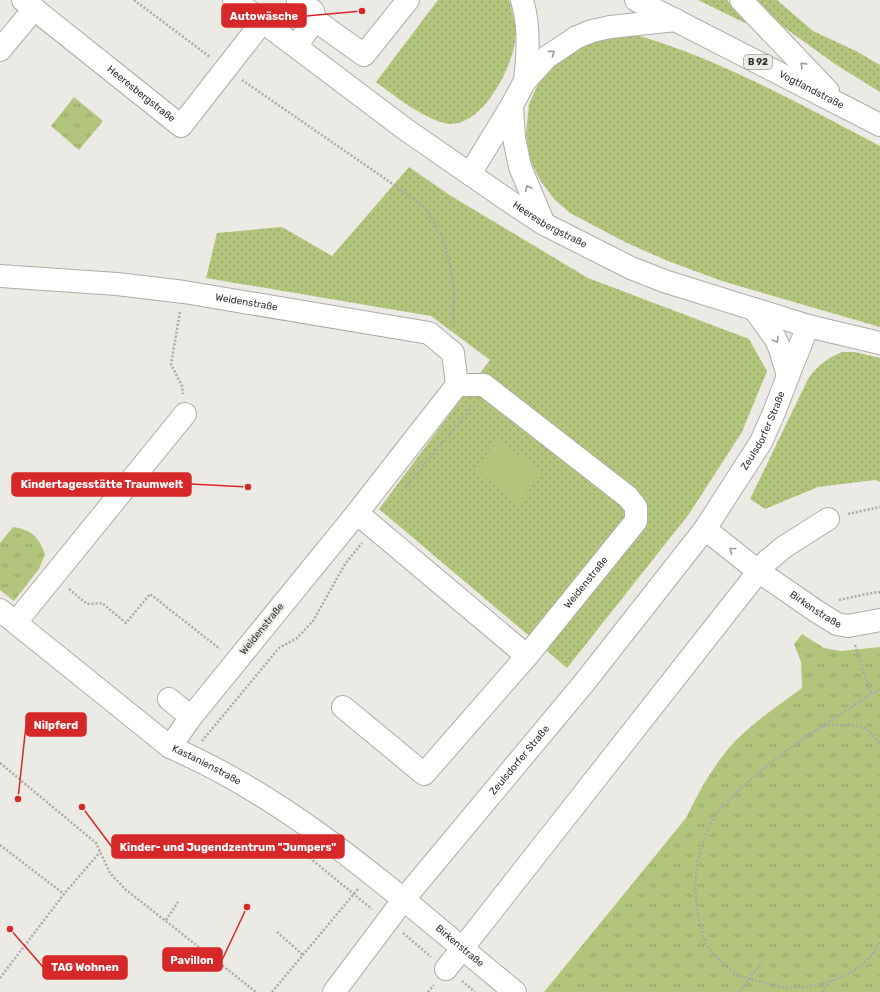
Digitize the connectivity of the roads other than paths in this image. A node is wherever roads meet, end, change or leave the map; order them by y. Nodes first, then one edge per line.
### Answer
1 (234, 0) edge
2 (408, 0) edge
3 (522, 0) edge
4 (636, 0) edge
5 (740, 0) edge
6 (28, 5) edge
7 (312, 8) edge
8 (676, 20) junction
9 (263, 21) junction
10 (296, 46) junction
11 (0, 50) edge
12 (525, 81) junction
13 (840, 103) junction
14 (512, 105) junction
15 (880, 125) edge
16 (470, 174) junction
17 (544, 224) junction
18 (0, 276) edge
19 (754, 309) junction
20 (808, 326) junction
21 (880, 343) edge
22 (788, 376) junction
23 (457, 385) junction
24 (185, 414) road end
25 (357, 513) junction
26 (828, 519) road end
27 (706, 530) junction
28 (758, 571) junction
29 (8, 616) edge
30 (880, 620) edge
31 (527, 656) junction
32 (169, 699) dead end
33 (343, 707) dead end
34 (191, 718) junction
35 (179, 751) junction
36 (404, 900) junction
37 (462, 949) junction
38 (446, 969) road end
39 (334, 992) edge
40 (515, 992) edge

1 - 9 street, Heeresbergstraße
2 - 7 street
3 - 12 street
4 - 8 street, Vogtlandstraße / B 92
13 -> 5 street
6 - 9 street, Heeresbergstraße
6 - 11 street, Heeresbergstraße
7 - 10 street
12 -> 8 street
8 - 13 street, Vogtlandstraße / B 92
9 - 10 street, Heeresbergstraße
10 - 16 street, Heeresbergstraße
12 - 14 street
13 - 15 street, Vogtlandstraße / B 92
14 - 16 street
17 -> 14 street
16 - 17 street, Heeresbergstraße
17 - 19 street, Heeresbergstraße
18 - 23 street, Weidenstraße
19 - 20 street, Heeresbergstraße
19 -> 22 street
20 - 21 street, Heeresbergstraße
20 - 22 street, Zeulsdorfer Straße
22 - 27 street, Zeulsdorfer Straße
23 - 25 street, Weidenstraße
23 - 31 street, Weidenstraße
24 - 29 street, Kastanienstraße
25 - 31 street
25 - 34 street, Weidenstraße
26 - 28 street
28 -> 27 street
27 - 36 street, Zeulsdorfer Straße
28 - 30 street, Birkenstraße
28 - 37 street
29 - 35 street, Kastanienstraße
31 - 33 street
32 - 34 street
34 - 35 street, Weidenstraße
35 - 36 street, Kastanienstraße
36 - 37 street, Birkenstraße
36 - 39 street, Zeulsdorfer Straße
37 - 38 street
37 - 40 street, Birkenstraße

